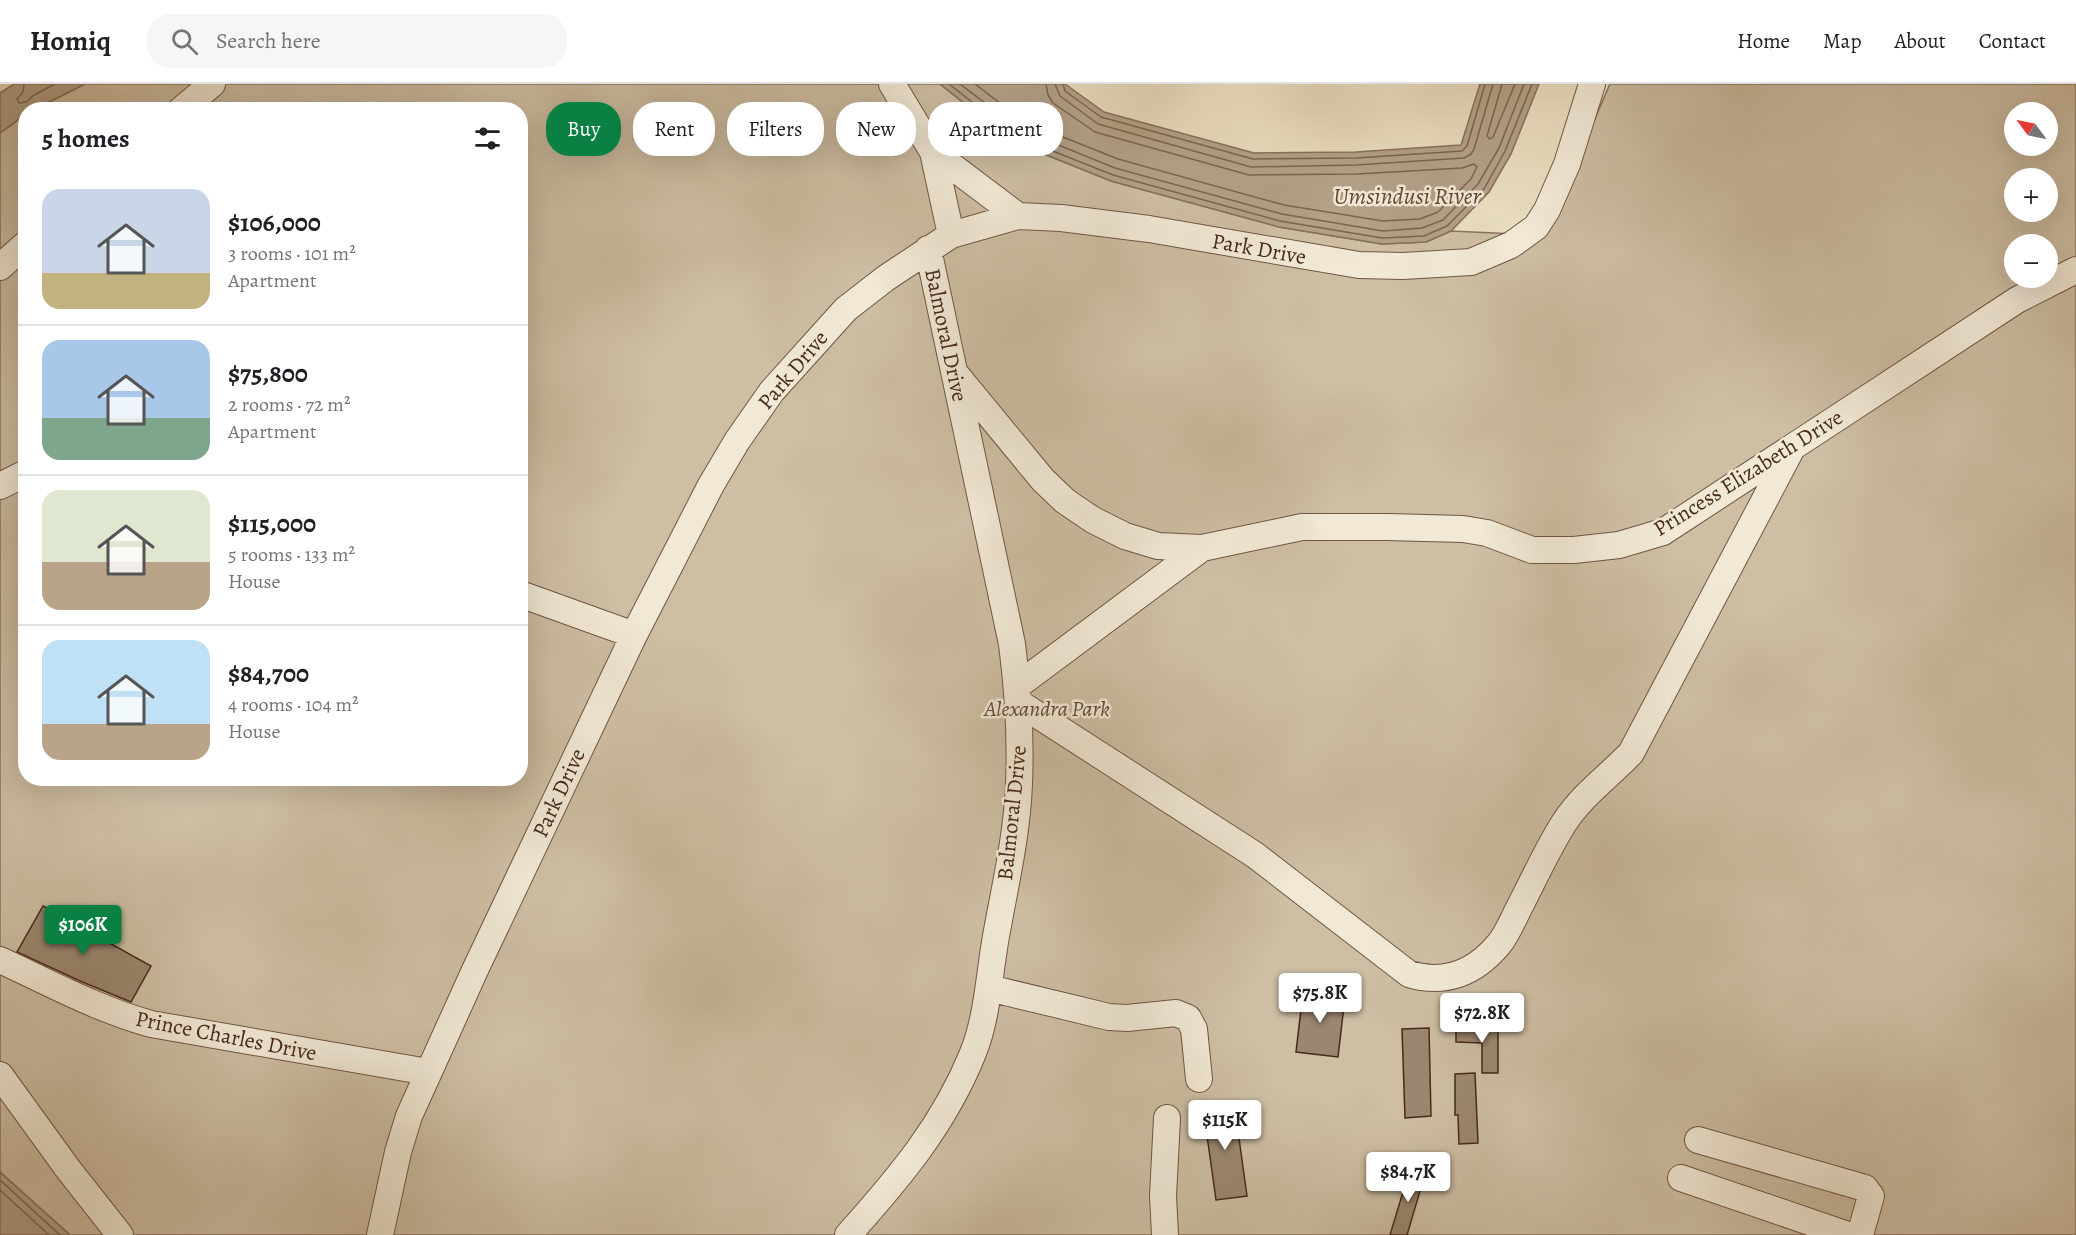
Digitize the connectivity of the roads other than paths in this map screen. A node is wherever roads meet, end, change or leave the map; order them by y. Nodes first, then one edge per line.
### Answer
1 (212, 84) edge
2 (892, 84) edge
3 (1592, 84) edge
4 (191, 102) edge
5 (928, 144) edge
6 (934, 156) edge
7 (938, 156) edge
8 (1018, 216) junction
9 (951, 236) junction
10 (928, 249) junction
11 (18, 251) edge
12 (0, 267) edge
13 (2076, 270) edge
14 (954, 372) junction
15 (1792, 447) junction
16 (18, 477) edge
17 (0, 486) edge
18 (1202, 548) junction
19 (528, 597) edge
20 (634, 635) junction
21 (1018, 694) junction
22 (0, 960) edge
23 (989, 988) junction
24 (428, 1072) junction
25 (0, 1075) edge
26 (1199, 1078) dead end
27 (1167, 1118) dead end
28 (1698, 1140) dead end
29 (1681, 1178) dead end
30 (120, 1235) edge
31 (380, 1235) edge
32 (848, 1235) edge
33 (1165, 1235) edge
34 (1848, 1235) edge
35 (1860, 1235) edge

1 - 4 street
2 - 5 street
3 - 8 street, Park Drive
6 - 9 street
7 - 8 street
8 - 9 street, Park Drive
9 - 10 street, Park Drive
10 - 14 street, Balmoral Drive
10 - 20 street, Park Drive
11 - 12 street
13 - 15 street, Princess Elizabeth Drive
14 - 18 street, Princess Elizabeth Drive
14 - 21 street, Balmoral Drive
15 - 18 street, Princess Elizabeth Drive
15 - 21 street
16 - 17 street
18 - 21 street
19 - 20 street
20 - 24 street, Park Drive
21 - 23 street, Balmoral Drive
22 - 24 street, Prince Charles Drive
23 - 26 street
23 - 32 street, Balmoral Drive
24 - 31 street, Park Drive
25 - 30 street
27 - 33 street
28 - 35 street
29 - 34 street

